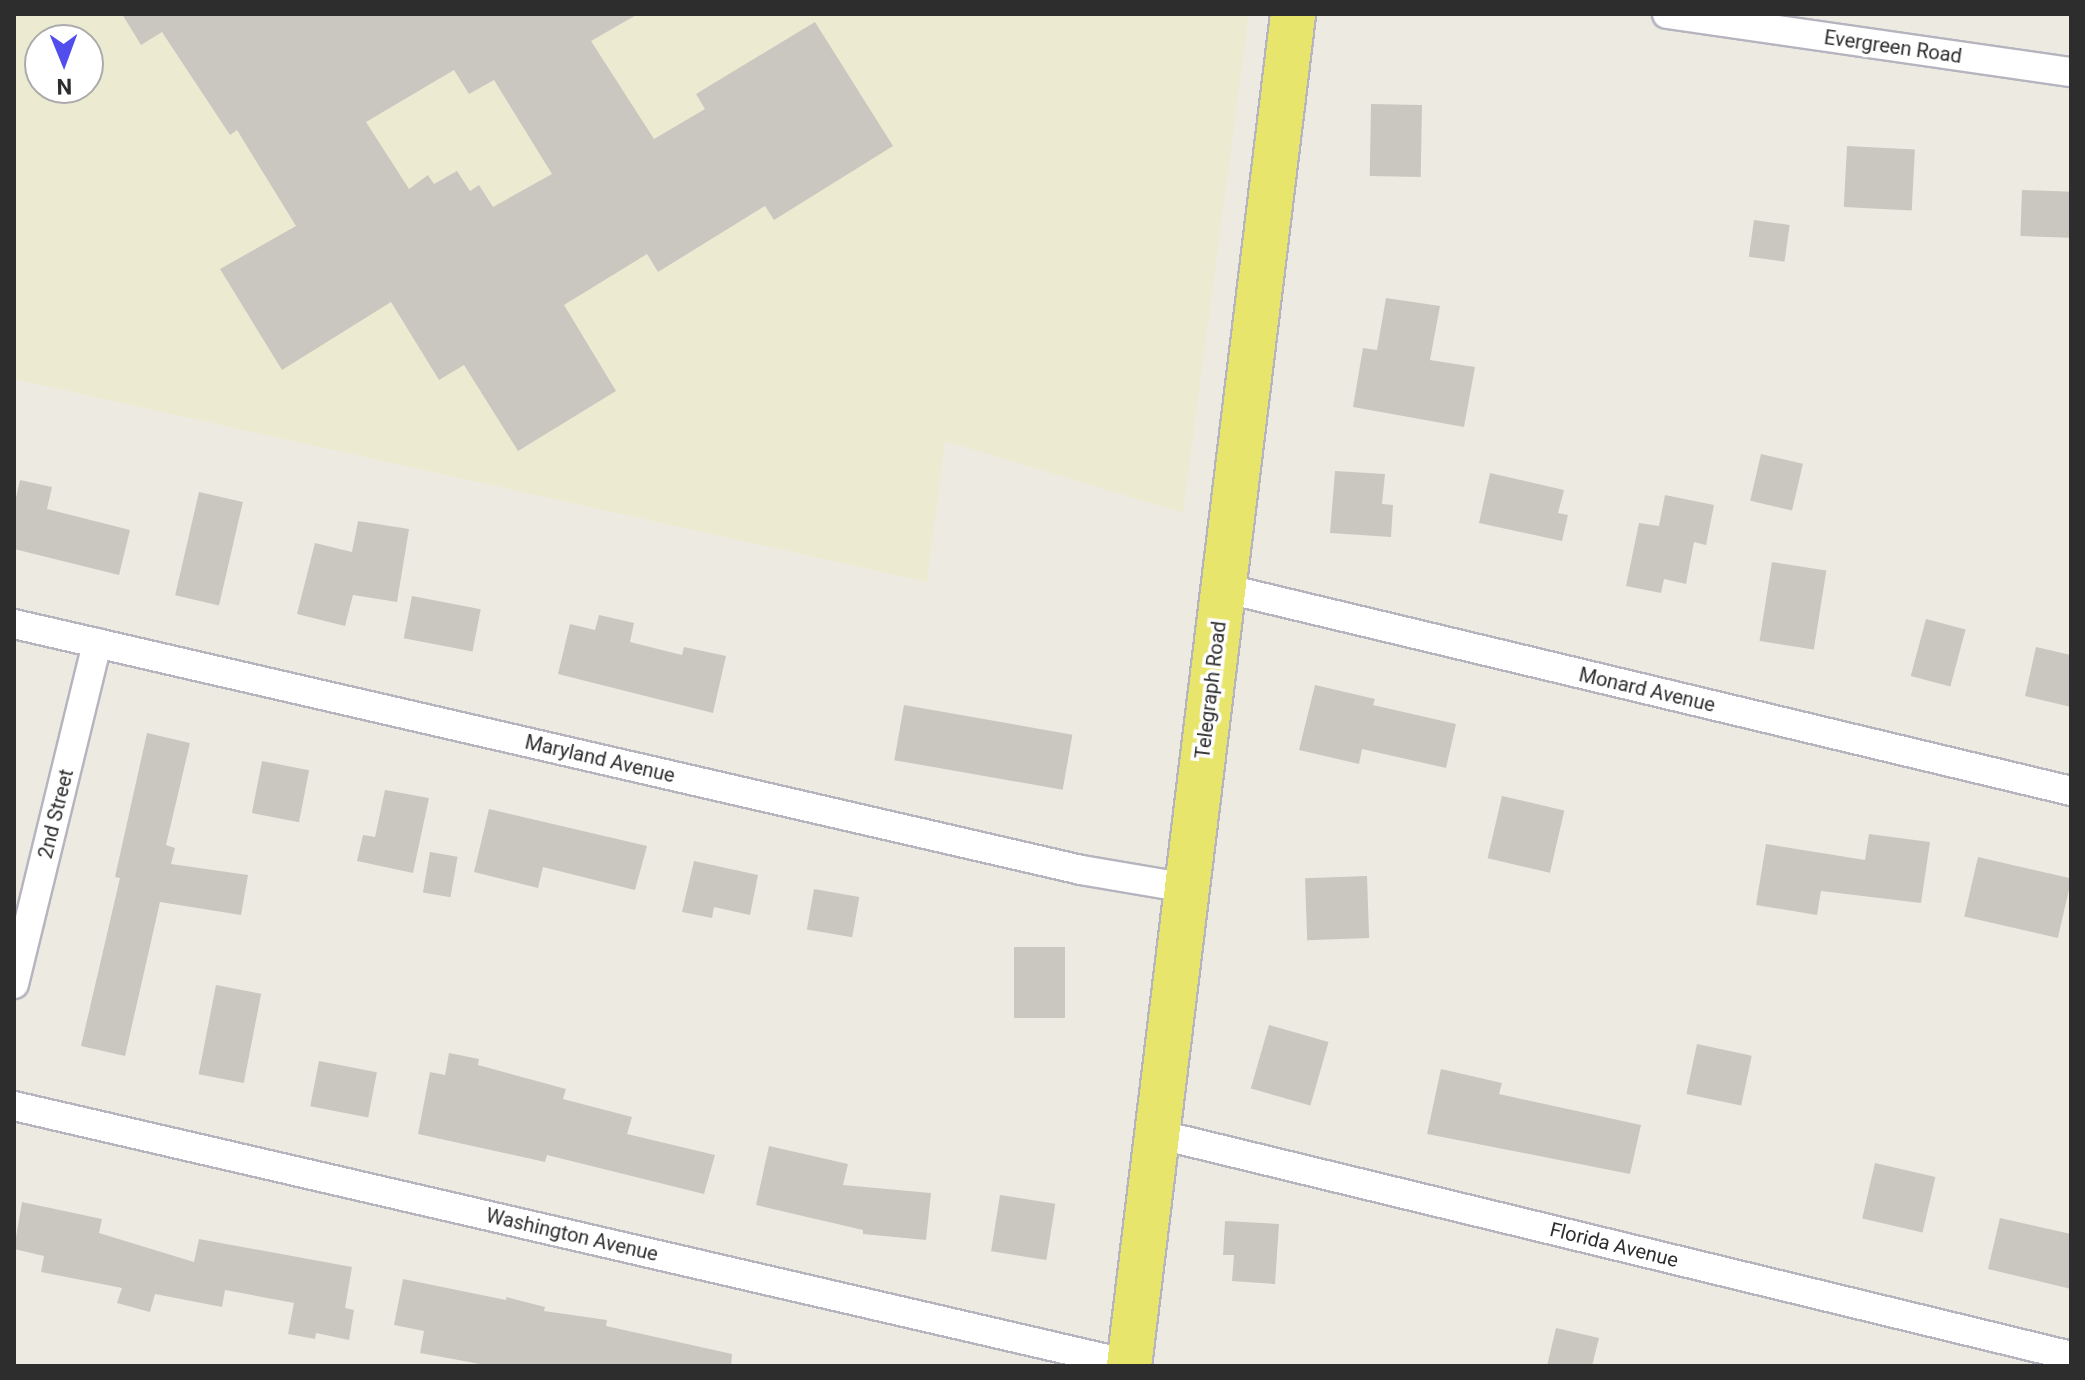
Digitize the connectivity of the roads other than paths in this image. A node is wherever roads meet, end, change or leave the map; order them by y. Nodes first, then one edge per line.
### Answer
1 (1293, 14) edge
2 (1667, 14) edge
3 (2071, 72) edge
4 (1223, 588) junction
5 (14, 624) edge
6 (97, 643) junction
7 (2071, 791) edge
8 (1187, 888) junction
9 (14, 984) edge
10 (14, 1106) edge
11 (1157, 1134) junction
12 (2071, 1356) edge
13 (1129, 1365) edge

1 - 4 main road, Telegraph Road
2 - 3 street, Evergreen Road
4 - 7 street, Monard Avenue
4 - 8 main road, Telegraph Road
5 - 6 street, Maryland Avenue
6 - 8 street, Maryland Avenue
6 - 9 street, 2nd Street
8 - 11 main road, Telegraph Road
10 - 13 street, Washington Avenue
11 - 12 street, Florida Avenue
11 - 13 main road, Telegraph Road

